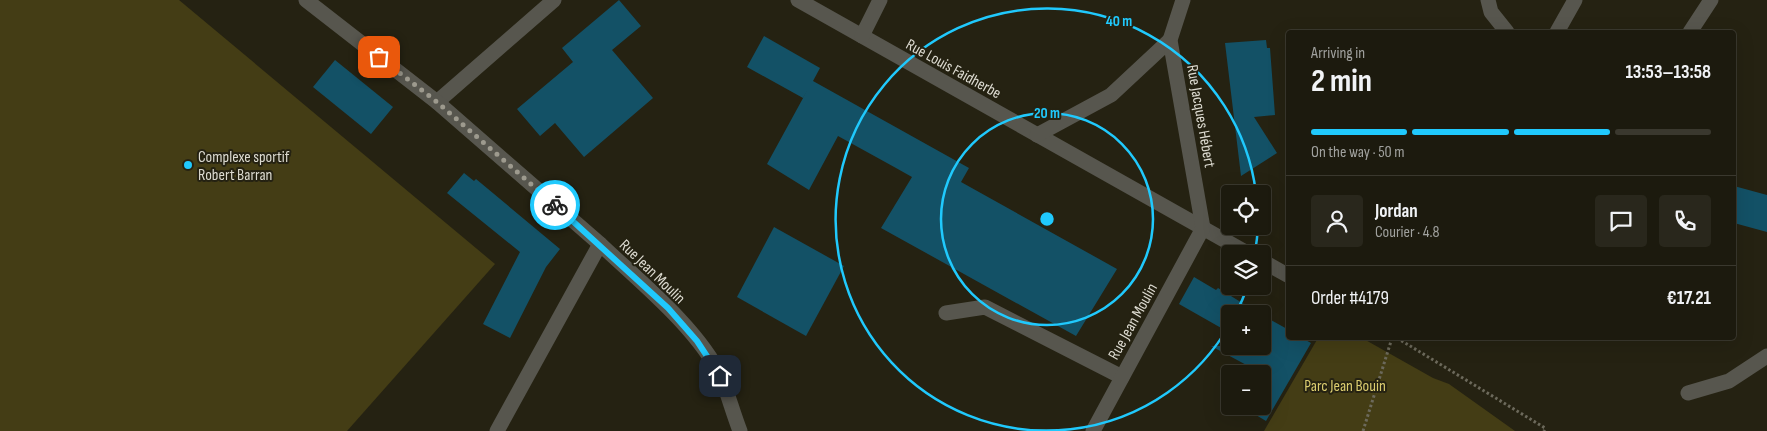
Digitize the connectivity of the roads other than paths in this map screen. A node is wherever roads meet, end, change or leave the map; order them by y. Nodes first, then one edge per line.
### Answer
1 (306, 0) edge
2 (554, 0) edge
3 (798, 0) edge
4 (880, 0) edge
5 (1183, 0) edge
6 (1488, 0) edge
7 (1575, 0) edge
8 (1711, 0) edge
9 (1506, 30) edge
10 (1559, 30) edge
11 (1691, 30) edge
12 (862, 36) junction
13 (1170, 40) junction
14 (437, 102) junction
15 (1037, 135) junction
16 (1203, 228) junction
17 (600, 244) junction
18 (1233, 245) edge
19 (1271, 266) edge
20 (1286, 274) edge
21 (946, 313) dead end
22 (1767, 356) edge
23 (1122, 377) junction
24 (1688, 393) dead end
25 (496, 431) edge
26 (740, 431) edge
27 (1093, 431) edge

1 - 14 street
2 - 14 street
3 - 12 street, Rue Louis Faidherbe
4 - 12 street
5 - 13 street, Rue Jacques Hébert
6 - 9 street
7 - 10 street
8 - 11 street
12 - 15 street, Rue Louis Faidherbe
13 - 15 street, Rue Jacques Hébert
13 - 16 street, Rue Jacques Hébert
14 - 17 street
15 - 16 street, Rue Louis Faidherbe
16 - 18 street, Rue Louis Faidherbe
16 - 23 street, Rue Jean Moulin
17 - 25 street, Rue Jean Moulin
17 - 26 street, Rue Jean Moulin
19 - 20 street
21 - 23 street
22 - 24 street
23 - 27 street, Rue Jean Moulin

